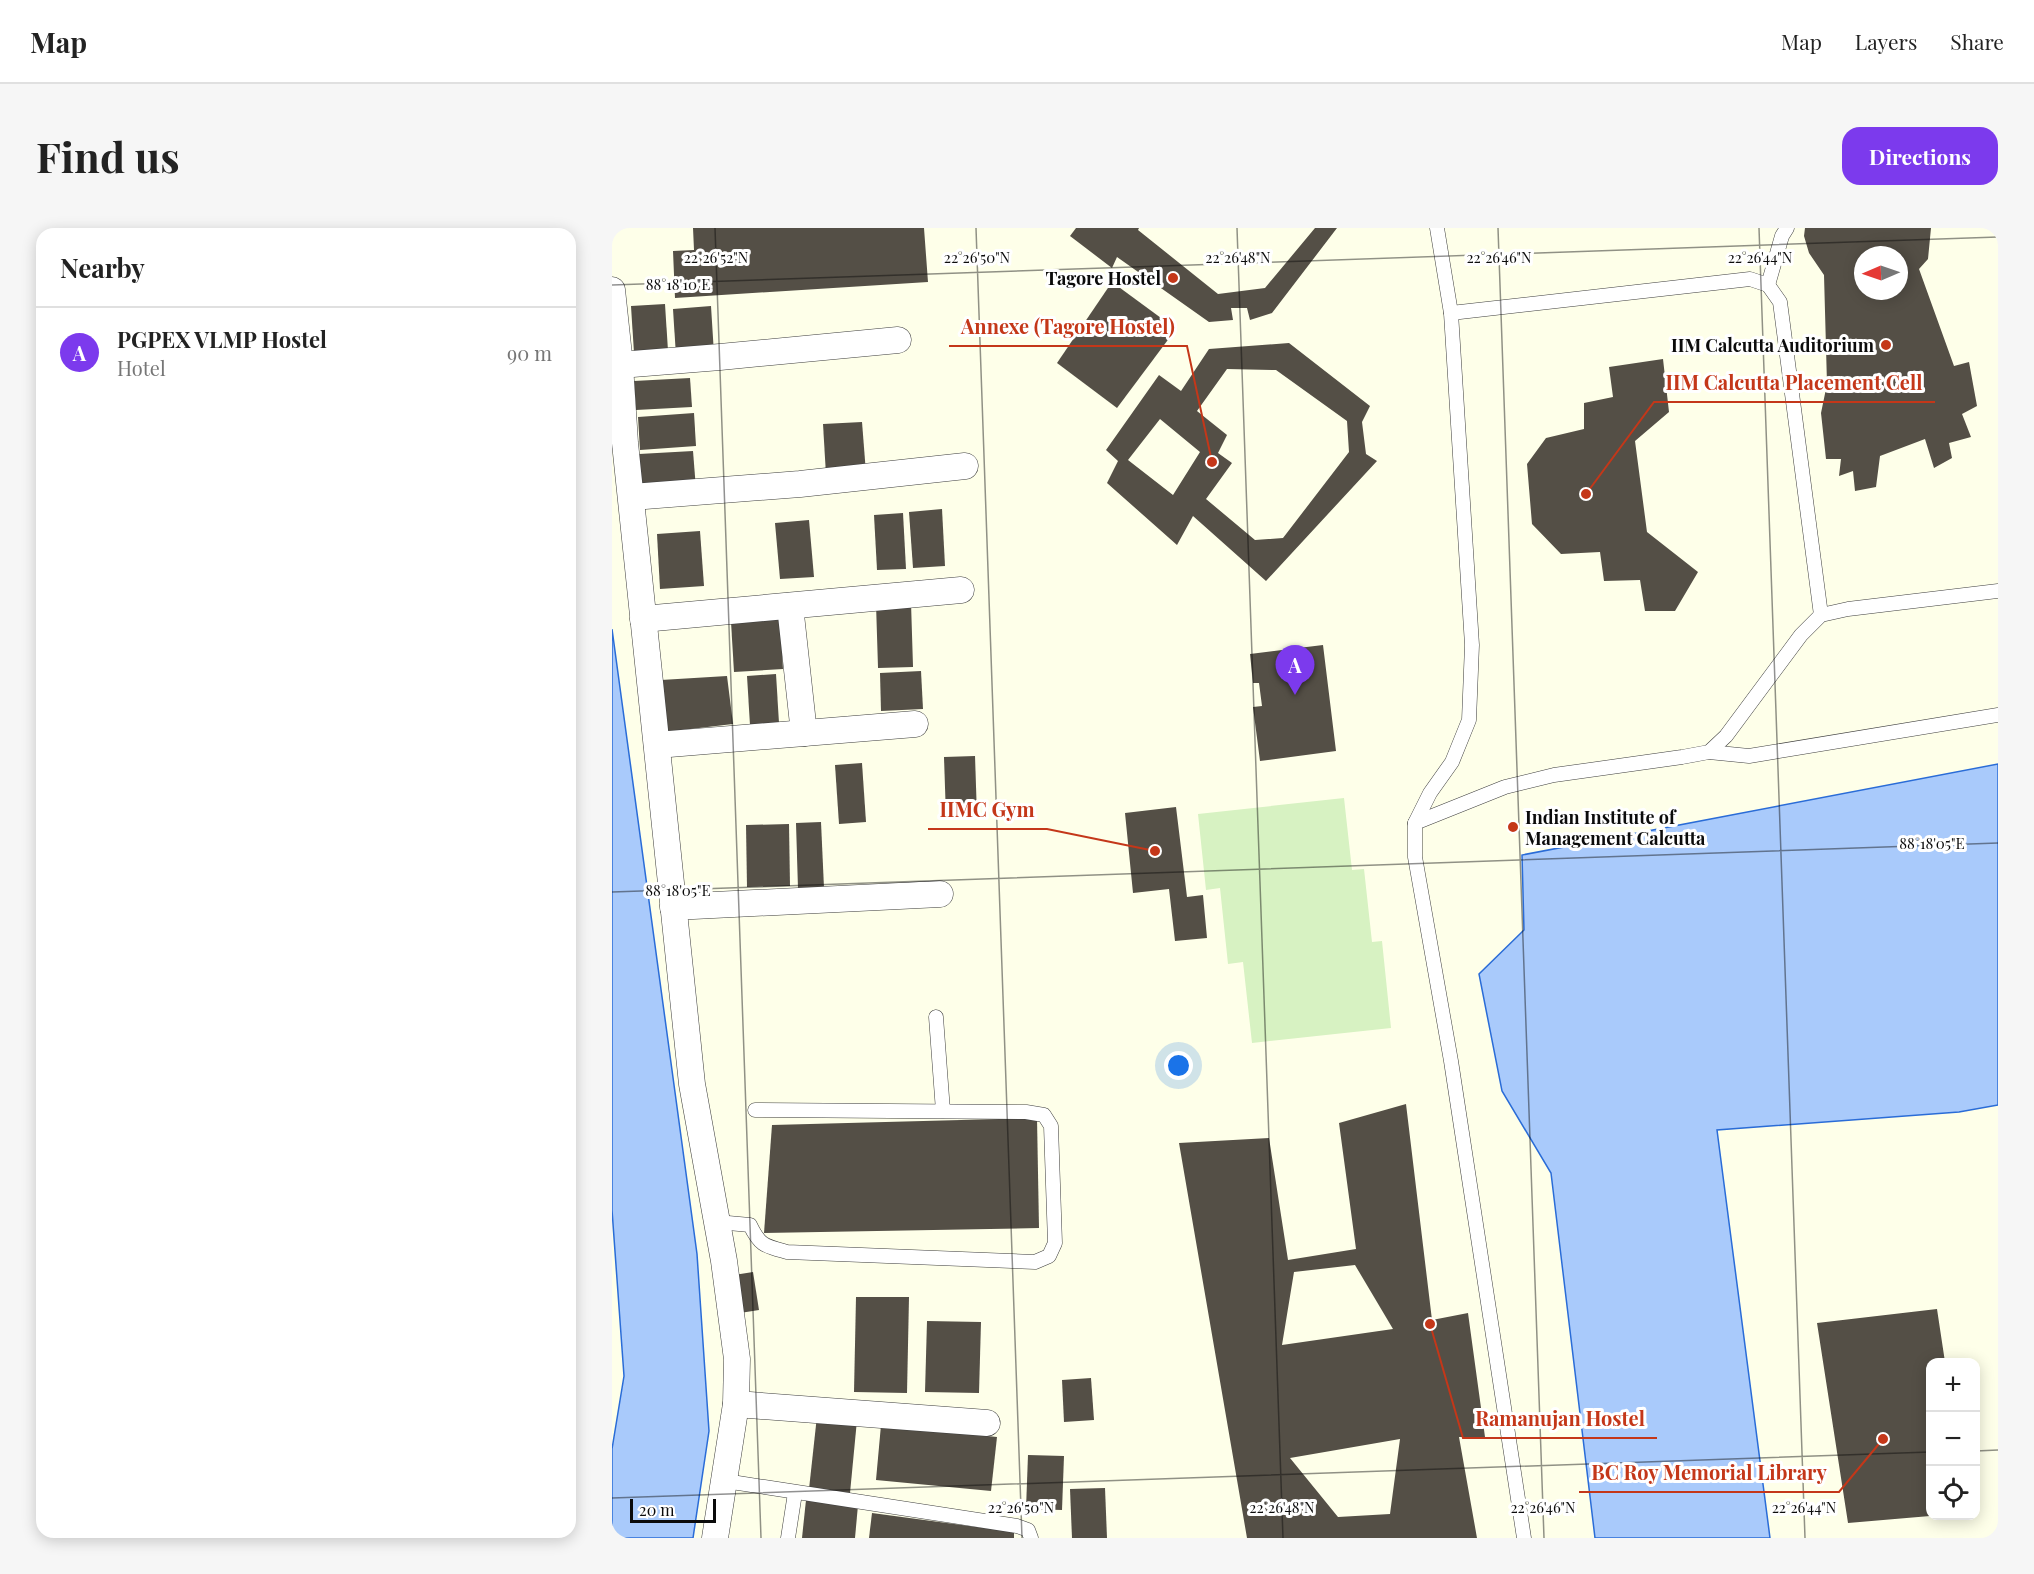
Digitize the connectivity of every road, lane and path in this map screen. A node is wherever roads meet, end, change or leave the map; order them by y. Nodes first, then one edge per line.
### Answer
1 (1437, 228) edge
2 (1787, 228) edge
3 (1768, 285) junction
4 (612, 290) edge
5 (1451, 313) junction
6 (898, 340) dead end
7 (620, 365) junction
8 (965, 466) dead end
9 (632, 497) junction
10 (961, 590) dead end
11 (1998, 591) edge
12 (790, 606) junction
13 (1821, 615) junction
14 (643, 619) junction
15 (1998, 715) edge
16 (915, 724) dead end
17 (804, 733) junction
18 (657, 745) junction
19 (1709, 752) junction
20 (1415, 823) junction
21 (940, 894) dead end
22 (673, 907) junction
23 (936, 1017) dead end
24 (755, 1110) dead end
25 (943, 1112) junction
26 (717, 1222) junction
27 (736, 1404) junction
28 (987, 1423) dead end
29 (725, 1481) junction
30 (795, 1493) junction
31 (715, 1538) edge
32 (788, 1538) edge
33 (1031, 1538) edge
34 (1524, 1538) edge

1 - 5 lane
2 - 3 lane
3 - 5 lane
3 - 13 lane
4 - 7 street
5 - 20 lane
6 - 7 street
7 - 9 street
8 - 9 street
9 - 14 street
10 - 12 street
11 - 13 lane
12 - 14 street
12 - 17 street
13 - 19 lane
14 - 18 street
15 - 19 lane
16 - 17 street
17 - 18 street
18 - 22 street
19 - 20 lane
20 - 34 lane
21 - 22 street
22 - 26 street
23 - 25 lane
24 - 25 lane
25 - 26 lane
26 - 27 street
27 - 28 street
27 - 29 street
29 - 30 lane
29 - 31 street
30 - 32 lane
30 - 33 lane

